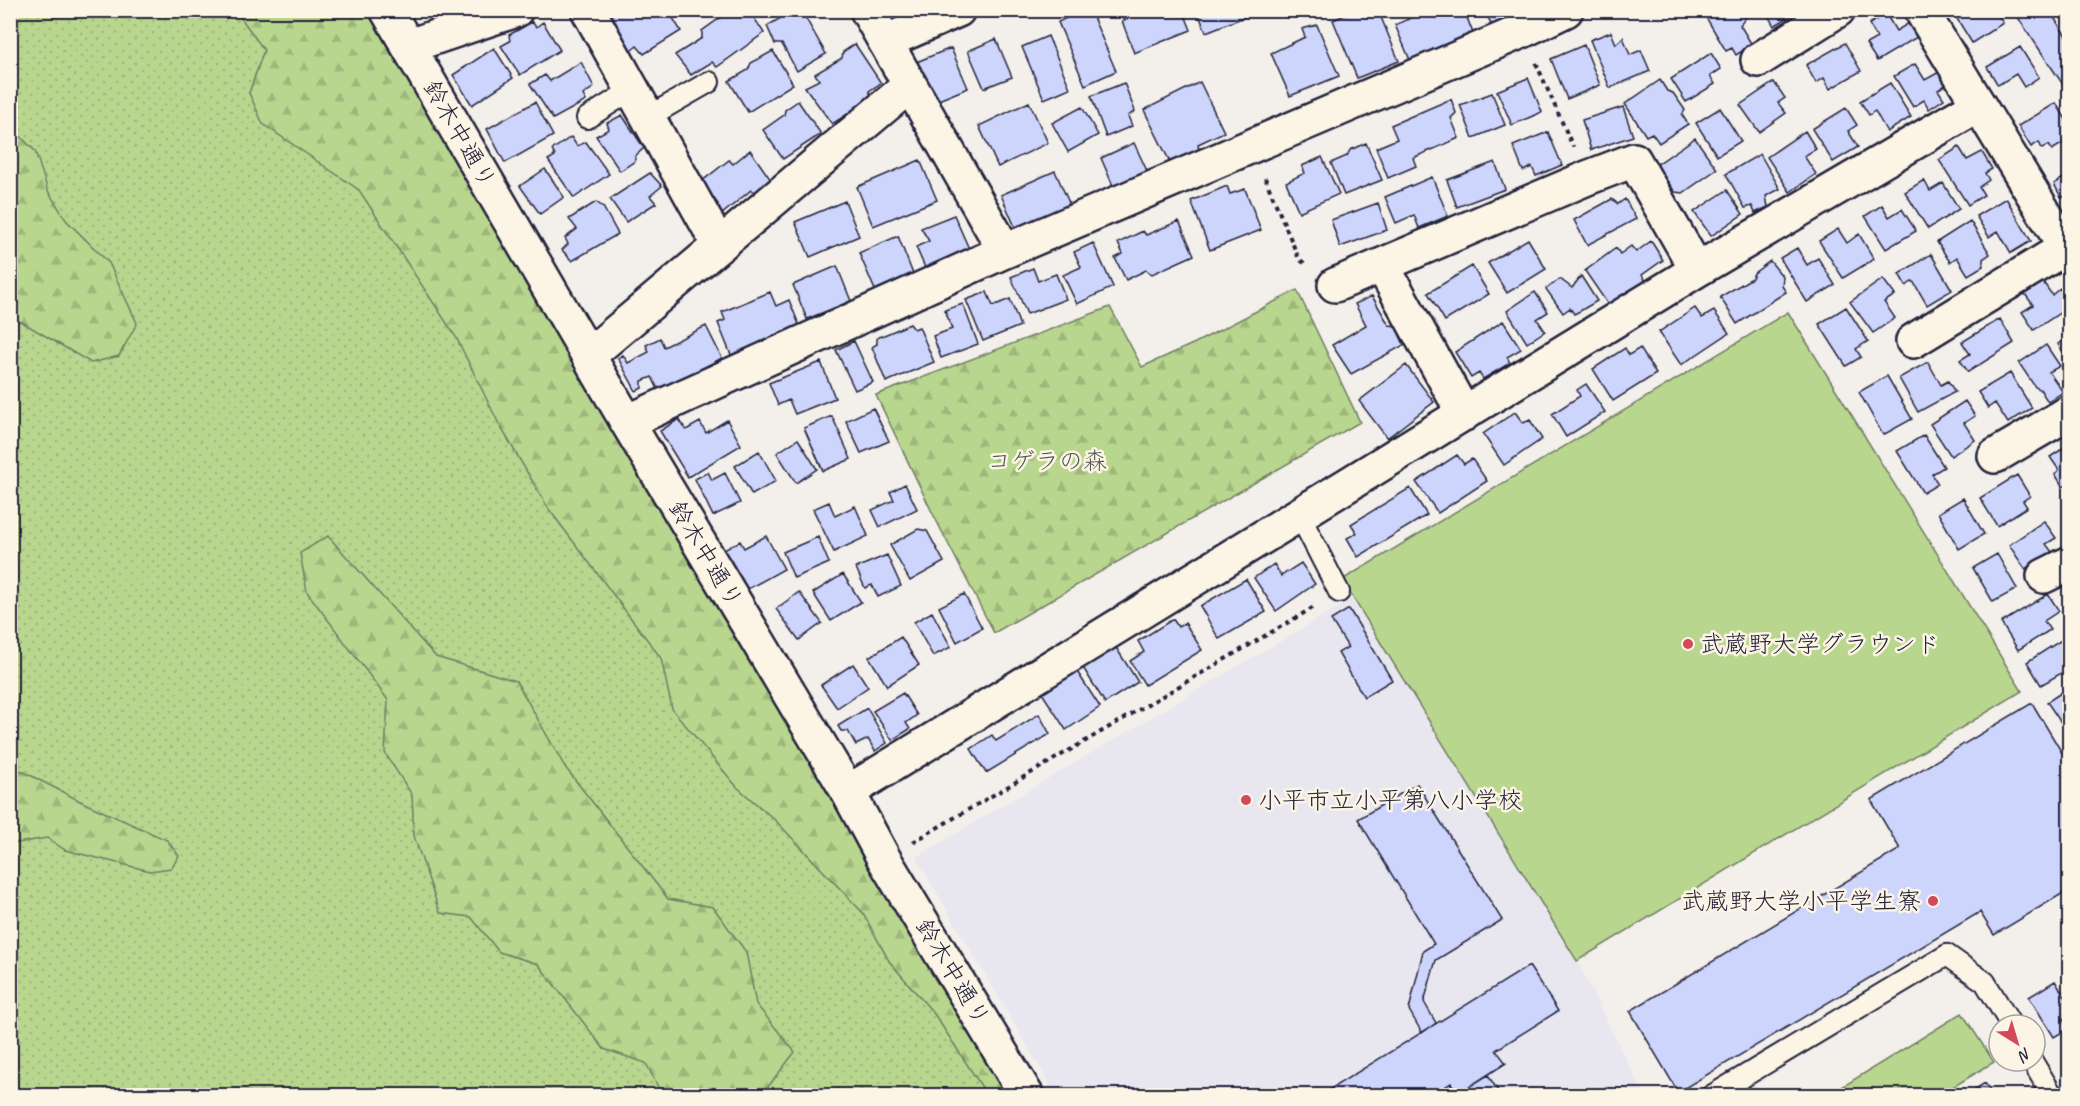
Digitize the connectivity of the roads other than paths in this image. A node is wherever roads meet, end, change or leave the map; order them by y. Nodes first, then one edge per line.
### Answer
1 (387, 10) edge
2 (516, 10) edge
3 (588, 10) edge
4 (867, 10) edge
5 (958, 10) edge
6 (1566, 10) edge
7 (1838, 10) edge
8 (1921, 10) edge
9 (885, 42) junction
10 (409, 46) junction
11 (1758, 60) dead end
12 (709, 82) dead end
13 (910, 86) junction
14 (640, 103) junction
15 (1978, 105) junction
16 (587, 118) dead end
17 (719, 245) junction
18 (1005, 250) junction
19 (2067, 252) edge
20 (1382, 265) junction
21 (1697, 270) junction
22 (1335, 285) road end
23 (1913, 341) dead end
24 (589, 355) junction
25 (2070, 412) edge
26 (1464, 414) junction
27 (627, 422) junction
28 (1995, 456) dead end
29 (1300, 516) junction
30 (1339, 592) road end
31 (848, 792) junction
32 (2004, 1013) edge
33 (2039, 1073) edge
34 (1027, 1095) edge
35 (1711, 1095) edge
36 (2053, 1095) edge

1 - 10 street, 鈴木中通り
2 - 10 street
3 - 14 street
4 - 9 street
5 - 9 street
6 - 18 street
7 - 11 street
8 - 15 street
9 - 13 street
10 - 24 street, 鈴木中通り
12 - 14 lane
13 - 17 street
13 - 18 street
14 - 16 lane
14 - 17 street
15 - 19 street
15 - 21 street
17 - 24 street
18 - 27 street
19 - 23 street
20 - 21 street
20 - 22 street
20 - 26 street
21 - 26 street
24 - 27 street, 鈴木中通り
25 - 28 street
26 - 29 street
27 - 31 street, 鈴木中通り
29 - 30 lane
29 - 31 street
31 - 34 street, 鈴木中通り
32 - 35 lane
33 - 36 lane

